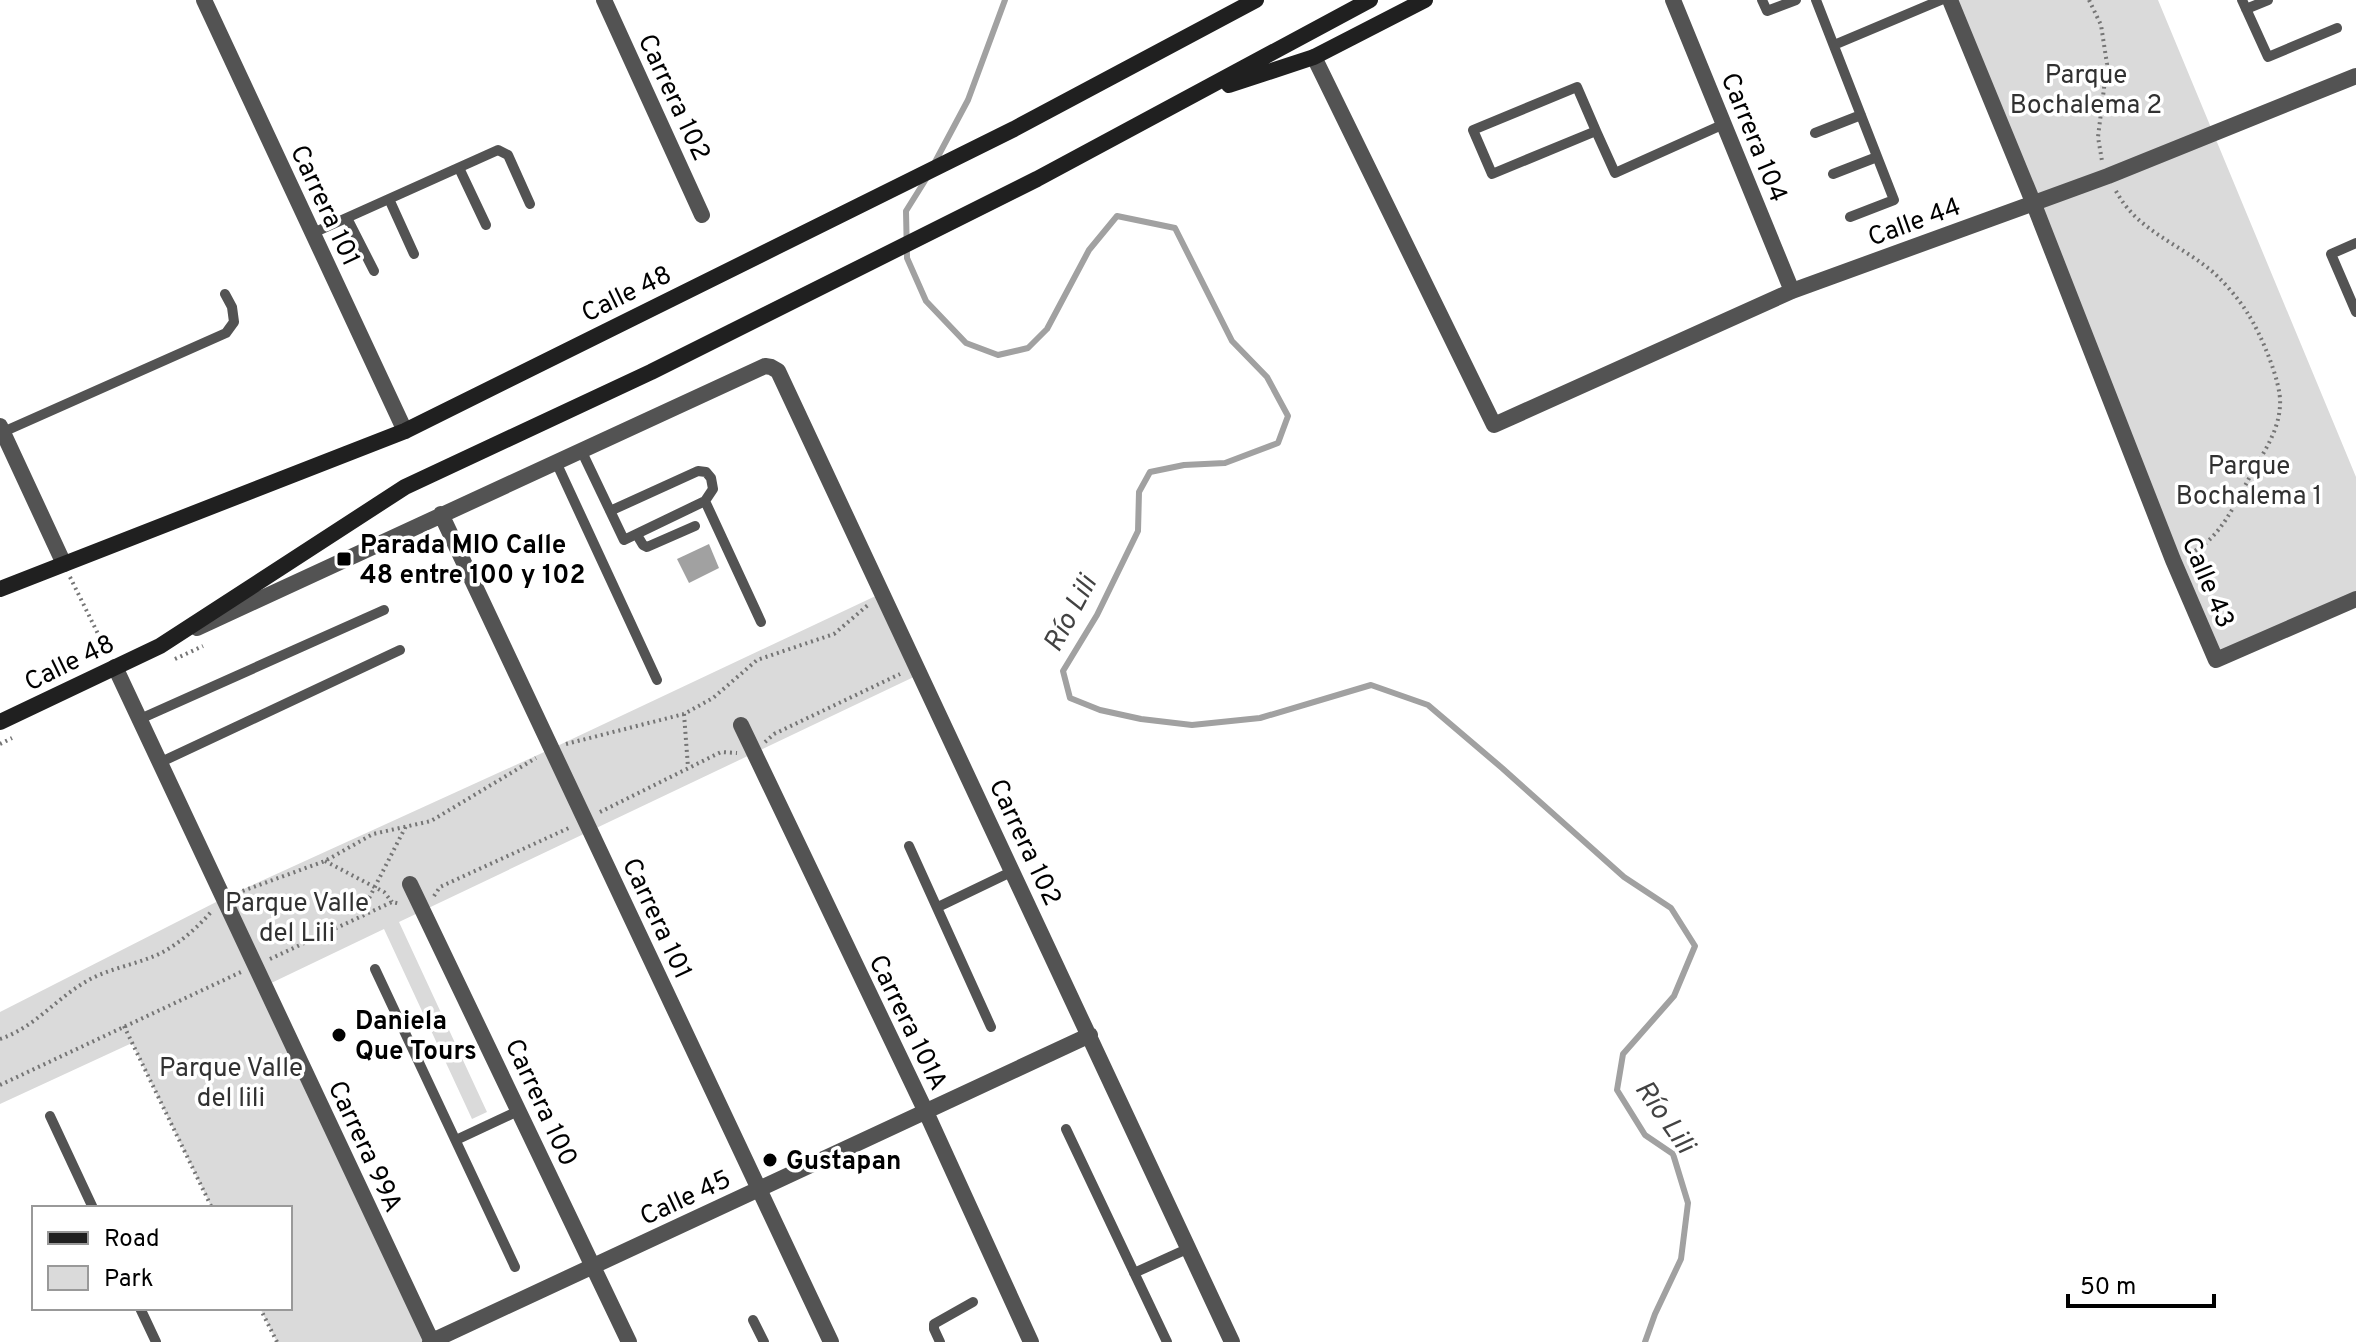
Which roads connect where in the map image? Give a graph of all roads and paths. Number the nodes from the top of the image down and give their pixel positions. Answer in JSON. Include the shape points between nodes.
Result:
{"nodes":[{"id":1,"x":204,"y":0,"type":"edge"},
{"id":2,"x":604,"y":0,"type":"edge"},
{"id":3,"x":1256,"y":0,"type":"edge"},
{"id":4,"x":1370,"y":0,"type":"edge"},
{"id":5,"x":1425,"y":0,"type":"edge"},
{"id":6,"x":1673,"y":0,"type":"edge"},
{"id":7,"x":1762,"y":0,"type":"edge"},
{"id":8,"x":1796,"y":0,"type":"edge"},
{"id":9,"x":1816,"y":0,"type":"edge"},
{"id":10,"x":1941,"y":0,"type":"edge"},
{"id":11,"x":1950,"y":0,"type":"edge"},
{"id":12,"x":2089,"y":0,"type":"edge"},
{"id":13,"x":2268,"y":0,"type":"edge"},
{"id":14,"x":2244,"y":5,"type":"edge"},
{"id":15,"x":2337,"y":28,"type":"dead end"},
{"id":16,"x":1834,"y":45,"type":"junction"},
{"id":17,"x":1314,"y":57,"type":"junction"},
{"id":18,"x":2356,"y":76,"type":"edge"},
{"id":19,"x":1182,"y":102,"type":"junction"},
{"id":20,"x":1861,"y":115,"type":"junction"},
{"id":21,"x":1724,"y":124,"type":"junction"},
{"id":22,"x":1596,"y":131,"type":"junction"},
{"id":23,"x":1815,"y":133,"type":"dead end"},
{"id":24,"x":1877,"y":157,"type":"junction"},
{"id":25,"x":459,"y":168,"type":"junction"},
{"id":26,"x":1833,"y":174,"type":"dead end"},
{"id":27,"x":2108,"y":176,"type":"junction"},
{"id":28,"x":389,"y":199,"type":"junction"},
{"id":29,"x":2033,"y":202,"type":"junction"},
{"id":30,"x":530,"y":204,"type":"dead end"},
{"id":31,"x":702,"y":215,"type":"dead end"},
{"id":32,"x":1850,"y":217,"type":"dead end"},
{"id":33,"x":347,"y":218,"type":"junction"},
{"id":34,"x":486,"y":225,"type":"dead end"},
{"id":35,"x":313,"y":233,"type":"junction"},
{"id":36,"x":2356,"y":243,"type":"edge"},
{"id":37,"x":414,"y":254,"type":"dead end"},
{"id":38,"x":374,"y":271,"type":"dead end"},
{"id":39,"x":1792,"y":291,"type":"junction"},
{"id":40,"x":225,"y":294,"type":"dead end"},
{"id":41,"x":2356,"y":312,"type":"edge"},
{"id":42,"x":771,"y":367,"type":"joint"},
{"id":43,"x":1,"y":429,"type":"edge"},
{"id":44,"x":405,"y":431,"type":"junction"},
{"id":45,"x":581,"y":450,"type":"junction"},
{"id":46,"x":556,"y":462,"type":"junction"},
{"id":47,"x":705,"y":501,"type":"junction"},
{"id":48,"x":610,"y":511,"type":"junction"},
{"id":49,"x":441,"y":514,"type":"junction"},
{"id":50,"x":695,"y":526,"type":"dead end"},
{"id":51,"x":637,"y":535,"type":"junction"},
{"id":52,"x":2173,"y":560,"type":"junction"},
{"id":53,"x":64,"y":564,"type":"junction"},
{"id":54,"x":0,"y":589,"type":"edge"},
{"id":55,"x":2356,"y":599,"type":"edge"},
{"id":56,"x":384,"y":610,"type":"dead end"},
{"id":57,"x":761,"y":622,"type":"dead end"},
{"id":58,"x":160,"y":646,"type":"junction"},
{"id":59,"x":400,"y":650,"type":"dead end"},
{"id":60,"x":917,"y":666,"type":"junction"},
{"id":61,"x":115,"y":667,"type":"junction"},
{"id":62,"x":657,"y":680,"type":"dead end"},
{"id":63,"x":684,"y":714,"type":"dead end"},
{"id":64,"x":140,"y":719,"type":"junction"},
{"id":65,"x":0,"y":722,"type":"edge"},
{"id":66,"x":741,"y":725,"type":"dead end"},
{"id":67,"x":753,"y":753,"type":"junction"},
{"id":68,"x":161,"y":762,"type":"junction"},
{"id":69,"x":688,"y":767,"type":"dead end"},
{"id":70,"x":406,"y":826,"type":"dead end"},
{"id":71,"x":909,"y":846,"type":"dead end"},
{"id":72,"x":325,"y":861,"type":"dead end"},
{"id":73,"x":1013,"y":871,"type":"junction"},
{"id":74,"x":410,"y":884,"type":"dead end"},
{"id":75,"x":374,"y":886,"type":"junction"},
{"id":76,"x":224,"y":898,"type":"junction"},
{"id":77,"x":392,"y":902,"type":"junction"},
{"id":78,"x":938,"y":907,"type":"junction"},
{"id":79,"x":424,"y":910,"type":"junction"},
{"id":80,"x":360,"y":916,"type":"junction"},
{"id":81,"x":256,"y":966,"type":"junction"},
{"id":82,"x":375,"y":969,"type":"dead end"},
{"id":83,"x":124,"y":1026,"type":"junction"},
{"id":84,"x":991,"y":1027,"type":"dead end"},
{"id":85,"x":1090,"y":1035,"type":"junction"},
{"id":86,"x":0,"y":1039,"type":"edge"},
{"id":87,"x":0,"y":1085,"type":"edge"},
{"id":88,"x":518,"y":1111,"type":"junction"},
{"id":89,"x":926,"y":1112,"type":"junction"},
{"id":90,"x":50,"y":1116,"type":"dead end"},
{"id":91,"x":1066,"y":1129,"type":"dead end"},
{"id":92,"x":456,"y":1140,"type":"junction"},
{"id":93,"x":760,"y":1189,"type":"junction"},
{"id":94,"x":92,"y":1206,"type":"edge"},
{"id":95,"x":211,"y":1206,"type":"edge"},
{"id":96,"x":1187,"y":1249,"type":"junction"},
{"id":97,"x":594,"y":1266,"type":"junction"},
{"id":98,"x":515,"y":1267,"type":"dead end"},
{"id":99,"x":1134,"y":1273,"type":"junction"},
{"id":100,"x":973,"y":1302,"type":"dead end"},
{"id":101,"x":141,"y":1310,"type":"edge"},
{"id":102,"x":261,"y":1310,"type":"edge"},
{"id":103,"x":753,"y":1320,"type":"dead end"},
{"id":104,"x":156,"y":1342,"type":"edge"},
{"id":105,"x":277,"y":1342,"type":"edge"},
{"id":106,"x":431,"y":1342,"type":"edge"},
{"id":107,"x":629,"y":1342,"type":"edge"},
{"id":108,"x":764,"y":1342,"type":"edge"},
{"id":109,"x":831,"y":1342,"type":"edge"},
{"id":110,"x":940,"y":1342,"type":"edge"},
{"id":111,"x":1031,"y":1342,"type":"edge"},
{"id":112,"x":1167,"y":1342,"type":"edge"},
{"id":113,"x":1232,"y":1342,"type":"edge"}],
"edges":[{"from":1,"to":35,"type":"street","name":"Carrera 101"},
{"from":2,"to":31,"type":"street","name":"Carrera 102"},
{"from":3,"to":44,"type":"main road","name":"Calle 48","via":[[1014,129]]},
{"from":4,"to":19,"type":"main road","name":"Calle 48"},
{"from":5,"to":17,"type":"main road"},
{"from":6,"to":21,"type":"street","name":"Carrera 104"},
{"from":7,"to":8,"type":"lane","via":[[1767,11]]},
{"from":9,"to":16,"type":"lane"},
{"from":10,"to":16,"type":"lane"},
{"from":11,"to":29,"type":"street","name":"Calle 43"},
{"from":12,"to":27,"type":"path","via":[[2101,25],[2107,64],[2098,137]]},
{"from":13,"to":14,"type":"lane"},
{"from":14,"to":15,"type":"lane","via":[[2268,57]]},
{"from":16,"to":20,"type":"lane"},
{"from":17,"to":19,"type":"main road"},
{"from":17,"to":39,"type":"street","name":"Calle 44","via":[[1494,425]]},
{"from":18,"to":27,"type":"street","name":"Calle 44"},
{"from":19,"to":58,"type":"main road","name":"Calle 48","via":[[651,372],[405,487]]},
{"from":20,"to":23,"type":"lane"},
{"from":20,"to":24,"type":"lane"},
{"from":21,"to":22,"type":"lane","via":[[1615,173]]},
{"from":21,"to":39,"type":"street","name":"Carrera 104"},
{"from":22,"to":22,"type":"lane","via":[[1492,174],[1473,130],[1577,87]]},
{"from":24,"to":26,"type":"lane"},
{"from":24,"to":32,"type":"lane","via":[[1894,200]]},
{"from":25,"to":28,"type":"lane"},
{"from":25,"to":30,"type":"lane","via":[[498,150],[508,155]]},
{"from":25,"to":34,"type":"lane"},
{"from":27,"to":29,"type":"street","name":"Calle 44"},
{"from":27,"to":52,"type":"path","via":[[2125,208],[2210,270],[2248,313],[2272,365],[2281,402],[2275,432],[2221,528],[2205,546]]},
{"from":28,"to":33,"type":"lane"},
{"from":28,"to":37,"type":"lane"},
{"from":29,"to":39,"type":"street","name":"Calle 44"},
{"from":29,"to":52,"type":"street","name":"Calle 43"},
{"from":33,"to":35,"type":"lane"},
{"from":33,"to":38,"type":"lane"},
{"from":35,"to":44,"type":"street","name":"Carrera 101"},
{"from":36,"to":41,"type":"lane","via":[[2331,254]]},
{"from":40,"to":43,"type":"lane","via":[[234,322],[226,333]]},
{"from":42,"to":45,"type":"street","name":"Calle 48"},
{"from":42,"to":60,"type":"street","name":"Carrera 102","via":[[778,371]]},
{"from":43,"to":53,"type":"street"},
{"from":44,"to":53,"type":"main road","name":"Calle 48"},
{"from":45,"to":46,"type":"street","name":"Calle 48"},
{"from":45,"to":48,"type":"lane"},
{"from":46,"to":49,"type":"street","name":"Calle 48"},
{"from":46,"to":62,"type":"lane"},
{"from":47,"to":48,"type":"lane","via":[[713,484],[706,472],[698,471]]},
{"from":47,"to":51,"type":"lane"},
{"from":47,"to":57,"type":"lane"},
{"from":48,"to":51,"type":"lane","via":[[624,540]]},
{"from":49,"to":58,"type":"street","name":"Calle 48"},
{"from":49,"to":93,"type":"street","name":"Carrera 101"},
{"from":50,"to":51,"type":"lane","via":[[647,547]]},
{"from":52,"to":55,"type":"street","name":"Calle 43","via":[[2216,660]]},
{"from":53,"to":54,"type":"main road","name":"Calle 48"},
{"from":53,"to":61,"type":"path"},
{"from":56,"to":64,"type":"lane"},
{"from":58,"to":61,"type":"main road","name":"Calle 48"},
{"from":59,"to":68,"type":"lane"},
{"from":60,"to":67,"type":"path","via":[[774,734]]},
{"from":60,"to":73,"type":"street","name":"Carrera 102"},
{"from":61,"to":64,"type":"street","name":"Carrera 99A"},
{"from":61,"to":65,"type":"main road","name":"Calle 48"},
{"from":63,"to":69,"type":"path"},
{"from":64,"to":68,"type":"street","name":"Carrera 99A"},
{"from":66,"to":67,"type":"street","name":"Carrera 101A"},
{"from":67,"to":89,"type":"street","name":"Carrera 101A"},
{"from":68,"to":76,"type":"street","name":"Carrera 99A"},
{"from":70,"to":75,"type":"path"},
{"from":71,"to":78,"type":"lane"},
{"from":72,"to":75,"type":"path"},
{"from":73,"to":78,"type":"lane"},
{"from":73,"to":85,"type":"street","name":"Carrera 102"},
{"from":74,"to":79,"type":"street","name":"Carrera 100"},
{"from":75,"to":77,"type":"path"},
{"from":75,"to":80,"type":"path"},
{"from":76,"to":81,"type":"street","name":"Carrera 99A"},
{"from":76,"to":86,"type":"path","via":[[164,952],[85,982],[32,1024]]},
{"from":77,"to":79,"type":"path"},
{"from":77,"to":80,"type":"path"},
{"from":78,"to":84,"type":"lane"},
{"from":79,"to":88,"type":"street","name":"Carrera 100"},
{"from":80,"to":81,"type":"path"},
{"from":81,"to":83,"type":"path"},
{"from":81,"to":106,"type":"street","name":"Carrera 99A"},
{"from":82,"to":92,"type":"lane"},
{"from":83,"to":87,"type":"path"},
{"from":83,"to":95,"type":"path"},
{"from":85,"to":89,"type":"street","name":"Calle 45"},
{"from":85,"to":96,"type":"street","name":"Carrera 102"},
{"from":88,"to":92,"type":"lane"},
{"from":88,"to":97,"type":"street","name":"Carrera 100"},
{"from":89,"to":93,"type":"street","name":"Calle 45"},
{"from":89,"to":111,"type":"street","name":"Carrera 101A"},
{"from":90,"to":94,"type":"lane"},
{"from":91,"to":99,"type":"lane"},
{"from":92,"to":98,"type":"lane"},
{"from":93,"to":97,"type":"street","name":"Calle 45"},
{"from":93,"to":109,"type":"street","name":"Carrera 101"},
{"from":96,"to":99,"type":"lane"},
{"from":96,"to":113,"type":"street","name":"Carrera 102"},
{"from":97,"to":106,"type":"street","name":"Calle 45"},
{"from":97,"to":107,"type":"street","name":"Carrera 100"},
{"from":99,"to":112,"type":"lane"},
{"from":100,"to":110,"type":"lane","via":[[934,1324]]},
{"from":101,"to":104,"type":"lane"},
{"from":102,"to":105,"type":"path"},
{"from":103,"to":108,"type":"lane"}]}
